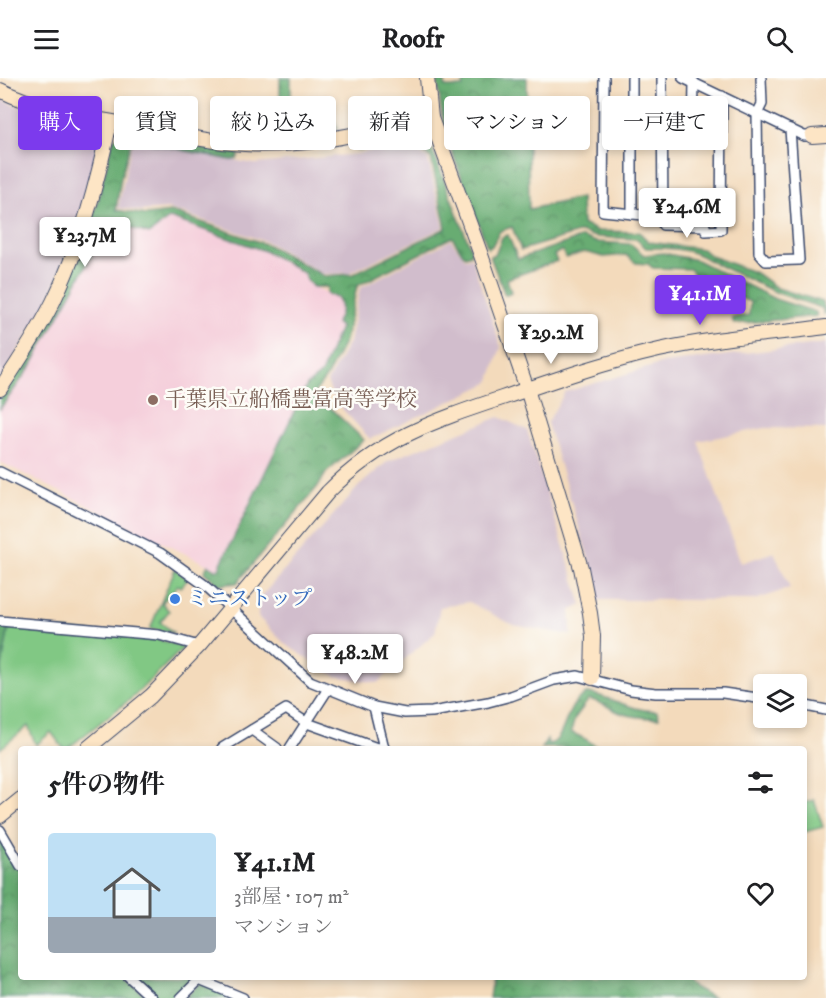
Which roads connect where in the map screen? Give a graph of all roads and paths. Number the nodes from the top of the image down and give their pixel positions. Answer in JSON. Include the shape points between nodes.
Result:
{"nodes":[{"id":1,"x":427,"y":78,"type":"edge"},
{"id":2,"x":604,"y":78,"type":"edge"},
{"id":3,"x":632,"y":78,"type":"edge"},
{"id":4,"x":662,"y":78,"type":"edge"},
{"id":5,"x":683,"y":78,"type":"edge"},
{"id":6,"x":761,"y":78,"type":"edge"},
{"id":7,"x":694,"y":82,"type":"junction"},
{"id":8,"x":706,"y":83,"type":"edge"},
{"id":9,"x":0,"y":90,"type":"edge"},
{"id":10,"x":428,"y":96,"type":"edge"},
{"id":11,"x":694,"y":96,"type":"edge"},
{"id":12,"x":722,"y":96,"type":"edge"},
{"id":13,"x":728,"y":99,"type":"edge"},
{"id":14,"x":756,"y":114,"type":"junction"},
{"id":15,"x":110,"y":122,"type":"junction"},
{"id":16,"x":432,"y":123,"type":"edge"},
{"id":17,"x":789,"y":129,"type":"junction"},
{"id":18,"x":348,"y":135,"type":"edge"},
{"id":19,"x":819,"y":136,"type":"edge"},
{"id":20,"x":722,"y":150,"type":"edge"},
{"id":21,"x":632,"y":214,"type":"junction"},
{"id":22,"x":663,"y":217,"type":"junction"},
{"id":23,"x":826,"y":327,"type":"edge"},
{"id":24,"x":0,"y":389,"type":"edge"},
{"id":25,"x":527,"y":389,"type":"junction"},
{"id":26,"x":0,"y":472,"type":"edge"},
{"id":27,"x":231,"y":609,"type":"junction"},
{"id":28,"x":0,"y":621,"type":"edge"},
{"id":29,"x":199,"y":646,"type":"junction"},
{"id":30,"x":592,"y":678,"type":"junction"},
{"id":31,"x":328,"y":689,"type":"junction"},
{"id":32,"x":753,"y":697,"type":"edge"},
{"id":33,"x":807,"y":706,"type":"edge"},
{"id":34,"x":374,"y":707,"type":"junction"},
{"id":35,"x":826,"y":710,"type":"edge"},
{"id":36,"x":307,"y":723,"type":"junction"},
{"id":37,"x":252,"y":730,"type":"junction"},
{"id":38,"x":90,"y":746,"type":"edge"},
{"id":39,"x":225,"y":746,"type":"edge"},
{"id":40,"x":274,"y":746,"type":"edge"},
{"id":41,"x":291,"y":746,"type":"edge"},
{"id":42,"x":371,"y":746,"type":"edge"},
{"id":43,"x":384,"y":746,"type":"edge"},
{"id":44,"x":18,"y":801,"type":"edge"},
{"id":45,"x":0,"y":816,"type":"edge"},
{"id":46,"x":0,"y":830,"type":"edge"},
{"id":47,"x":18,"y":861,"type":"edge"},
{"id":48,"x":132,"y":980,"type":"edge"},
{"id":49,"x":152,"y":998,"type":"edge"},
{"id":50,"x":182,"y":998,"type":"edge"},
{"id":51,"x":243,"y":998,"type":"edge"}],
"edges":[{"from":1,"to":10,"type":"street"},
{"from":2,"to":21,"type":"street","via":[[603,211]]},
{"from":3,"to":21,"type":"street"},
{"from":4,"to":22,"type":"street"},
{"from":5,"to":7,"type":"street"},
{"from":6,"to":14,"type":"street","via":[[762,104]]},
{"from":7,"to":8,"type":"street"},
{"from":7,"to":11,"type":"street"},
{"from":8,"to":12,"type":"street"},
{"from":9,"to":15,"type":"street","via":[[38,105]]},
{"from":13,"to":14,"type":"street"},
{"from":14,"to":17,"type":"street"},
{"from":14,"to":17,"type":"street","via":[[759,253],[766,261],[799,260]]},
{"from":15,"to":18,"type":"street","via":[[219,142],[266,144]]},
{"from":15,"to":24,"type":"street","via":[[91,205],[70,264],[48,312]]},
{"from":16,"to":25,"type":"street"},
{"from":17,"to":19,"type":"street","via":[[804,136]]},
{"from":20,"to":22,"type":"street","via":[[721,230],[663,225]]},
{"from":21,"to":22,"type":"street"},
{"from":23,"to":25,"type":"street","via":[[699,342],[626,358]]},
{"from":25,"to":27,"type":"street","via":[[415,429],[364,459],[328,492]]},
{"from":25,"to":30,"type":"street","via":[[584,580],[592,636]]},
{"from":26,"to":27,"type":"street","via":[[160,552],[191,573]]},
{"from":27,"to":29,"type":"street"},
{"from":27,"to":31,"type":"street","via":[[310,681]]},
{"from":28,"to":29,"type":"street","via":[[159,635]]},
{"from":29,"to":38,"type":"street","via":[[151,696]]},
{"from":30,"to":32,"type":"street","via":[[631,690]]},
{"from":30,"to":34,"type":"street","via":[[568,677],[488,702],[432,712],[405,713]]},
{"from":31,"to":34,"type":"street"},
{"from":31,"to":36,"type":"street"},
{"from":33,"to":35,"type":"street"},
{"from":34,"to":43,"type":"street"},
{"from":36,"to":37,"type":"street","via":[[286,709]]},
{"from":36,"to":41,"type":"street"},
{"from":36,"to":42,"type":"street"},
{"from":37,"to":39,"type":"street"},
{"from":37,"to":40,"type":"street"},
{"from":44,"to":45,"type":"street"},
{"from":46,"to":47,"type":"street"},
{"from":48,"to":49,"type":"street"},
{"from":50,"to":51,"type":"street","via":[[199,980]]}]}
